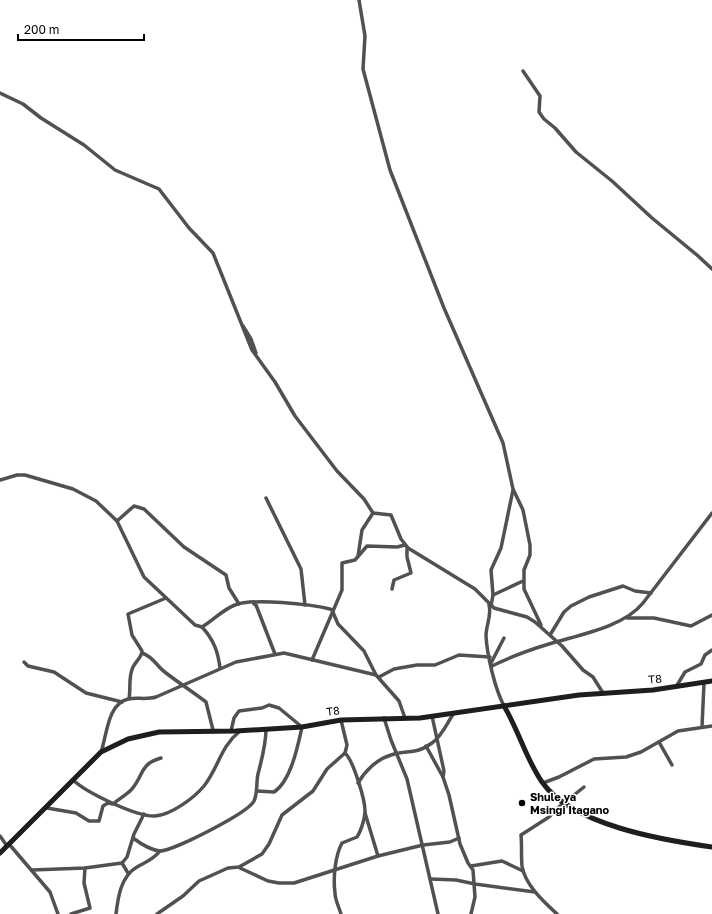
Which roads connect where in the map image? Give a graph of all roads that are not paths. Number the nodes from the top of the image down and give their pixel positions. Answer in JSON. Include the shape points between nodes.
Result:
{"nodes":[{"id":1,"x":359,"y":0,"type":"edge"},
{"id":2,"x":523,"y":71,"type":"dead end"},
{"id":3,"x":0,"y":93,"type":"edge"},
{"id":4,"x":712,"y":269,"type":"edge"},
{"id":5,"x":0,"y":480,"type":"edge"},
{"id":6,"x":513,"y":490,"type":"junction"},
{"id":7,"x":266,"y":498,"type":"dead end"},
{"id":8,"x":373,"y":513,"type":"junction"},
{"id":9,"x":712,"y":513,"type":"edge"},
{"id":10,"x":117,"y":521,"type":"junction"},
{"id":11,"x":406,"y":546,"type":"junction"},
{"id":12,"x":358,"y":557,"type":"junction"},
{"id":13,"x":523,"y":581,"type":"junction"},
{"id":14,"x":392,"y":590,"type":"dead end"},
{"id":15,"x":651,"y":593,"type":"junction"},
{"id":16,"x":482,"y":596,"type":"junction"},
{"id":17,"x":492,"y":596,"type":"junction"},
{"id":18,"x":166,"y":598,"type":"junction"},
{"id":19,"x":253,"y":603,"type":"junction"},
{"id":20,"x":239,"y":604,"type":"junction"},
{"id":21,"x":305,"y":605,"type":"junction"},
{"id":22,"x":490,"y":605,"type":"junction"},
{"id":23,"x":332,"y":610,"type":"junction"},
{"id":24,"x":712,"y":615,"type":"edge"},
{"id":25,"x":626,"y":618,"type":"junction"},
{"id":26,"x":202,"y":628,"type":"junction"},
{"id":27,"x":542,"y":628,"type":"junction"},
{"id":28,"x":550,"y":635,"type":"junction"},
{"id":29,"x":504,"y":638,"type":"dead end"},
{"id":30,"x":557,"y":642,"type":"junction"},
{"id":31,"x":712,"y":650,"type":"edge"},
{"id":32,"x":142,"y":653,"type":"junction"},
{"id":33,"x":275,"y":654,"type":"junction"},
{"id":34,"x":490,"y":657,"type":"junction"},
{"id":35,"x":312,"y":660,"type":"junction"},
{"id":36,"x":24,"y":662,"type":"dead end"},
{"id":37,"x":491,"y":665,"type":"junction"},
{"id":38,"x":220,"y":668,"type":"junction"},
{"id":39,"x":377,"y":676,"type":"junction"},
{"id":40,"x":712,"y":681,"type":"edge"},
{"id":41,"x":704,"y":683,"type":"junction"},
{"id":42,"x":183,"y":686,"type":"junction"},
{"id":43,"x":675,"y":687,"type":"junction"},
{"id":44,"x":603,"y":693,"type":"junction"},
{"id":45,"x":129,"y":699,"type":"junction"},
{"id":46,"x":122,"y":702,"type":"junction"},
{"id":47,"x":504,"y":706,"type":"junction"},
{"id":48,"x":454,"y":713,"type":"junction"},
{"id":49,"x":432,"y":716,"type":"junction"},
{"id":50,"x":384,"y":718,"type":"junction"},
{"id":51,"x":405,"y":718,"type":"junction"},
{"id":52,"x":341,"y":720,"type":"junction"},
{"id":53,"x":712,"y":726,"type":"edge"},
{"id":54,"x":302,"y":727,"type":"junction"},
{"id":55,"x":702,"y":727,"type":"junction"},
{"id":56,"x":266,"y":729,"type":"junction"},
{"id":57,"x":213,"y":730,"type":"junction"},
{"id":58,"x":240,"y":730,"type":"junction"},
{"id":59,"x":231,"y":731,"type":"junction"},
{"id":60,"x":438,"y":738,"type":"junction"},
{"id":61,"x":658,"y":742,"type":"junction"},
{"id":62,"x":426,"y":746,"type":"junction"},
{"id":63,"x":101,"y":752,"type":"junction"},
{"id":64,"x":345,"y":753,"type":"junction"},
{"id":65,"x":396,"y":754,"type":"junction"},
{"id":66,"x":162,"y":758,"type":"dead end"},
{"id":67,"x":672,"y":765,"type":"dead end"},
{"id":68,"x":443,"y":777,"type":"junction"},
{"id":69,"x":73,"y":780,"type":"junction"},
{"id":70,"x":358,"y":782,"type":"junction"},
{"id":71,"x":543,"y":783,"type":"junction"},
{"id":72,"x":584,"y":787,"type":"dead end"},
{"id":73,"x":257,"y":791,"type":"junction"},
{"id":74,"x":563,"y":803,"type":"junction"},
{"id":75,"x":113,"y":804,"type":"junction"},
{"id":76,"x":47,"y":808,"type":"junction"},
{"id":77,"x":366,"y":813,"type":"junction"},
{"id":78,"x":144,"y":814,"type":"junction"},
{"id":79,"x":0,"y":836,"type":"edge"},
{"id":80,"x":133,"y":838,"type":"junction"},
{"id":81,"x":459,"y":838,"type":"junction"},
{"id":82,"x":8,"y":845,"type":"junction"},
{"id":83,"x":423,"y":845,"type":"junction"},
{"id":84,"x":712,"y":848,"type":"edge"},
{"id":85,"x":160,"y":850,"type":"junction"},
{"id":86,"x":0,"y":853,"type":"edge"},
{"id":87,"x":378,"y":856,"type":"junction"},
{"id":88,"x":122,"y":863,"type":"junction"},
{"id":89,"x":471,"y":866,"type":"junction"},
{"id":90,"x":85,"y":868,"type":"junction"},
{"id":91,"x":239,"y":868,"type":"junction"},
{"id":92,"x":32,"y":870,"type":"junction"},
{"id":93,"x":336,"y":870,"type":"junction"},
{"id":94,"x":523,"y":871,"type":"junction"},
{"id":95,"x":128,"y":874,"type":"junction"},
{"id":96,"x":431,"y":879,"type":"junction"},
{"id":97,"x":475,"y":884,"type":"junction"},
{"id":98,"x":537,"y":893,"type":"junction"},
{"id":99,"x":58,"y":914,"type":"edge"},
{"id":100,"x":71,"y":914,"type":"edge"},
{"id":101,"x":116,"y":914,"type":"edge"},
{"id":102,"x":157,"y":914,"type":"edge"},
{"id":103,"x":341,"y":914,"type":"edge"},
{"id":104,"x":438,"y":914,"type":"edge"},
{"id":105,"x":472,"y":914,"type":"edge"},
{"id":106,"x":557,"y":914,"type":"edge"}],
"edges":[{"from":1,"to":6,"type":"street","via":[[365,36],[363,69],[392,176],[444,308],[501,437]]},
{"from":2,"to":4,"type":"street","via":[[540,96],[539,112],[544,119],[583,159],[612,181]]},
{"from":3,"to":8,"type":"street","via":[[23,104],[84,145],[115,170],[159,189],[189,228],[213,253],[247,340],[300,423]]},
{"from":5,"to":10,"type":"street","via":[[21,474],[73,490],[96,500]]},
{"from":6,"to":13,"type":"street","via":[[524,510],[530,548]]},
{"from":6,"to":17,"type":"street","via":[[501,548],[491,570]]},
{"from":7,"to":21,"type":"street","via":[[301,569]]},
{"from":8,"to":11,"type":"street","via":[[389,514],[393,517]]},
{"from":8,"to":12,"type":"street","via":[[360,536]]},
{"from":9,"to":15,"type":"street"},
{"from":10,"to":18,"type":"street","via":[[144,577]]},
{"from":10,"to":20,"type":"street","via":[[134,506],[144,509],[188,550],[226,575],[228,588]]},
{"from":11,"to":12,"type":"street","via":[[367,546]]},
{"from":11,"to":14,"type":"street","via":[[411,573],[394,580]]},
{"from":11,"to":16,"type":"street","via":[[475,589]]},
{"from":12,"to":23,"type":"street","via":[[342,563],[342,587],[338,602]]},
{"from":13,"to":17,"type":"street"},
{"from":13,"to":27,"type":"street","via":[[526,596]]},
{"from":15,"to":25,"type":"street","via":[[639,609]]},
{"from":15,"to":28,"type":"street","via":[[623,586],[589,597],[568,608]]},
{"from":16,"to":17,"type":"street"},
{"from":16,"to":22,"type":"street"},
{"from":17,"to":22,"type":"street"},
{"from":18,"to":26,"type":"street","via":[[192,623]]},
{"from":18,"to":32,"type":"street","via":[[128,614],[132,635],[141,646]]},
{"from":19,"to":20,"type":"street"},
{"from":19,"to":21,"type":"street"},
{"from":19,"to":33,"type":"street","via":[[258,608]]},
{"from":20,"to":26,"type":"street","via":[[224,611]]},
{"from":21,"to":23,"type":"street"},
{"from":22,"to":27,"type":"street","via":[[530,618]]},
{"from":22,"to":34,"type":"street","via":[[486,637]]},
{"from":23,"to":35,"type":"street"},
{"from":23,"to":39,"type":"street","via":[[338,624],[364,651]]},
{"from":24,"to":25,"type":"street","via":[[690,626],[654,618]]},
{"from":25,"to":30,"type":"street"},
{"from":26,"to":38,"type":"street","via":[[214,643]]},
{"from":27,"to":28,"type":"street"},
{"from":28,"to":30,"type":"street"},
{"from":29,"to":37,"type":"street"},
{"from":30,"to":37,"type":"street"},
{"from":30,"to":44,"type":"street","via":[[593,677]]},
{"from":31,"to":43,"type":"street","via":[[705,655],[701,664],[685,672]]},
{"from":32,"to":42,"type":"street"},
{"from":32,"to":45,"type":"street","via":[[130,675]]},
{"from":33,"to":35,"type":"street","via":[[291,654]]},
{"from":33,"to":38,"type":"street","via":[[243,660]]},
{"from":34,"to":37,"type":"street"},
{"from":34,"to":39,"type":"street","via":[[459,655],[435,665],[394,669]]},
{"from":35,"to":39,"type":"street"},
{"from":36,"to":46,"type":"street","via":[[28,666],[54,672],[86,693]]},
{"from":37,"to":47,"type":"street","via":[[498,694]]},
{"from":38,"to":42,"type":"street"},
{"from":39,"to":51,"type":"street","via":[[399,701]]},
{"from":40,"to":41,"type":"street","name":"T8"},
{"from":41,"to":43,"type":"street","name":"T8"},
{"from":41,"to":55,"type":"street"},
{"from":42,"to":45,"type":"street","via":[[150,698]]},
{"from":42,"to":57,"type":"street","via":[[206,702]]},
{"from":43,"to":44,"type":"street","name":"T8"},
{"from":44,"to":47,"type":"street","name":"T8"},
{"from":45,"to":46,"type":"street"},
{"from":46,"to":63,"type":"street","via":[[112,713]]},
{"from":47,"to":48,"type":"street","name":"T8"},
{"from":47,"to":71,"type":"street","via":[[530,762]]},
{"from":48,"to":49,"type":"street","name":"T8"},
{"from":48,"to":60,"type":"street"},
{"from":49,"to":51,"type":"street","name":"T8"},
{"from":49,"to":60,"type":"street"},
{"from":50,"to":51,"type":"street","name":"T8"},
{"from":50,"to":52,"type":"street","name":"T8"},
{"from":50,"to":65,"type":"street"},
{"from":52,"to":54,"type":"street","name":"T8"},
{"from":52,"to":64,"type":"street","via":[[347,744]]},
{"from":53,"to":55,"type":"street"},
{"from":54,"to":56,"type":"street","name":"T8"},
{"from":54,"to":59,"type":"street","via":[[279,708],[269,705],[260,709],[239,711],[234,718]]},
{"from":54,"to":73,"type":"street","via":[[295,754],[280,787],[274,792]]},
{"from":55,"to":61,"type":"street","via":[[678,731]]},
{"from":56,"to":58,"type":"street","name":"T8"},
{"from":56,"to":73,"type":"street","via":[[265,750],[258,774]]},
{"from":57,"to":59,"type":"street","name":"T8"},
{"from":57,"to":63,"type":"street","name":"T8","via":[[146,734],[120,742]]},
{"from":58,"to":59,"type":"street","name":"T8"},
{"from":58,"to":78,"type":"street","via":[[224,748],[211,775],[197,794],[165,814]]},
{"from":60,"to":62,"type":"street"},
{"from":60,"to":68,"type":"street"},
{"from":61,"to":67,"type":"street"},
{"from":61,"to":71,"type":"street","via":[[632,756],[594,759]]},
{"from":62,"to":65,"type":"street","via":[[415,752]]},
{"from":62,"to":68,"type":"street"},
{"from":63,"to":69,"type":"street","name":"T8"},
{"from":64,"to":70,"type":"street"},
{"from":64,"to":91,"type":"street","via":[[327,770],[314,791],[282,815],[266,850],[255,860]]},
{"from":65,"to":70,"type":"street","via":[[373,765]]},
{"from":65,"to":83,"type":"street","via":[[407,779]]},
{"from":66,"to":75,"type":"street","via":[[150,761],[132,788]]},
{"from":68,"to":81,"type":"street"},
{"from":69,"to":75,"type":"street"},
{"from":69,"to":76,"type":"street","name":"T8"},
{"from":70,"to":77,"type":"street"},
{"from":71,"to":74,"type":"street"},
{"from":72,"to":74,"type":"street"},
{"from":73,"to":85,"type":"street","via":[[253,803],[232,819],[189,841]]},
{"from":74,"to":84,"type":"street","via":[[585,816],[608,824]]},
{"from":74,"to":94,"type":"street","via":[[549,817],[522,833]]},
{"from":75,"to":76,"type":"street","via":[[103,806],[100,818],[95,822],[89,822],[76,813]]},
{"from":75,"to":78,"type":"street"},
{"from":76,"to":82,"type":"street","name":"T8"},
{"from":77,"to":87,"type":"street"},
{"from":77,"to":93,"type":"street","via":[[357,837],[341,845]]},
{"from":78,"to":80,"type":"street"},
{"from":79,"to":82,"type":"street"},
{"from":80,"to":85,"type":"street","via":[[149,848]]},
{"from":80,"to":88,"type":"street","via":[[127,857]]},
{"from":81,"to":83,"type":"street","via":[[444,843]]},
{"from":81,"to":89,"type":"street"},
{"from":82,"to":86,"type":"street","name":"T8"},
{"from":82,"to":92,"type":"street"},
{"from":83,"to":87,"type":"street"},
{"from":83,"to":96,"type":"street"},
{"from":85,"to":95,"type":"street"},
{"from":87,"to":93,"type":"street"},
{"from":88,"to":90,"type":"street"},
{"from":88,"to":95,"type":"street"},
{"from":89,"to":94,"type":"street","via":[[502,861]]},
{"from":89,"to":97,"type":"street"},
{"from":90,"to":92,"type":"street"},
{"from":90,"to":100,"type":"street","via":[[84,888],[90,908]]},
{"from":91,"to":93,"type":"street","via":[[244,868],[268,881],[286,884]]},
{"from":91,"to":102,"type":"street","via":[[228,868],[203,879]]},
{"from":92,"to":99,"type":"street","via":[[50,892]]},
{"from":93,"to":103,"type":"street","via":[[335,895]]},
{"from":94,"to":98,"type":"street"},
{"from":95,"to":101,"type":"street","via":[[124,878]]},
{"from":96,"to":97,"type":"street"},
{"from":96,"to":104,"type":"street"},
{"from":97,"to":98,"type":"street"},
{"from":97,"to":105,"type":"street"},
{"from":98,"to":106,"type":"street"}]}
